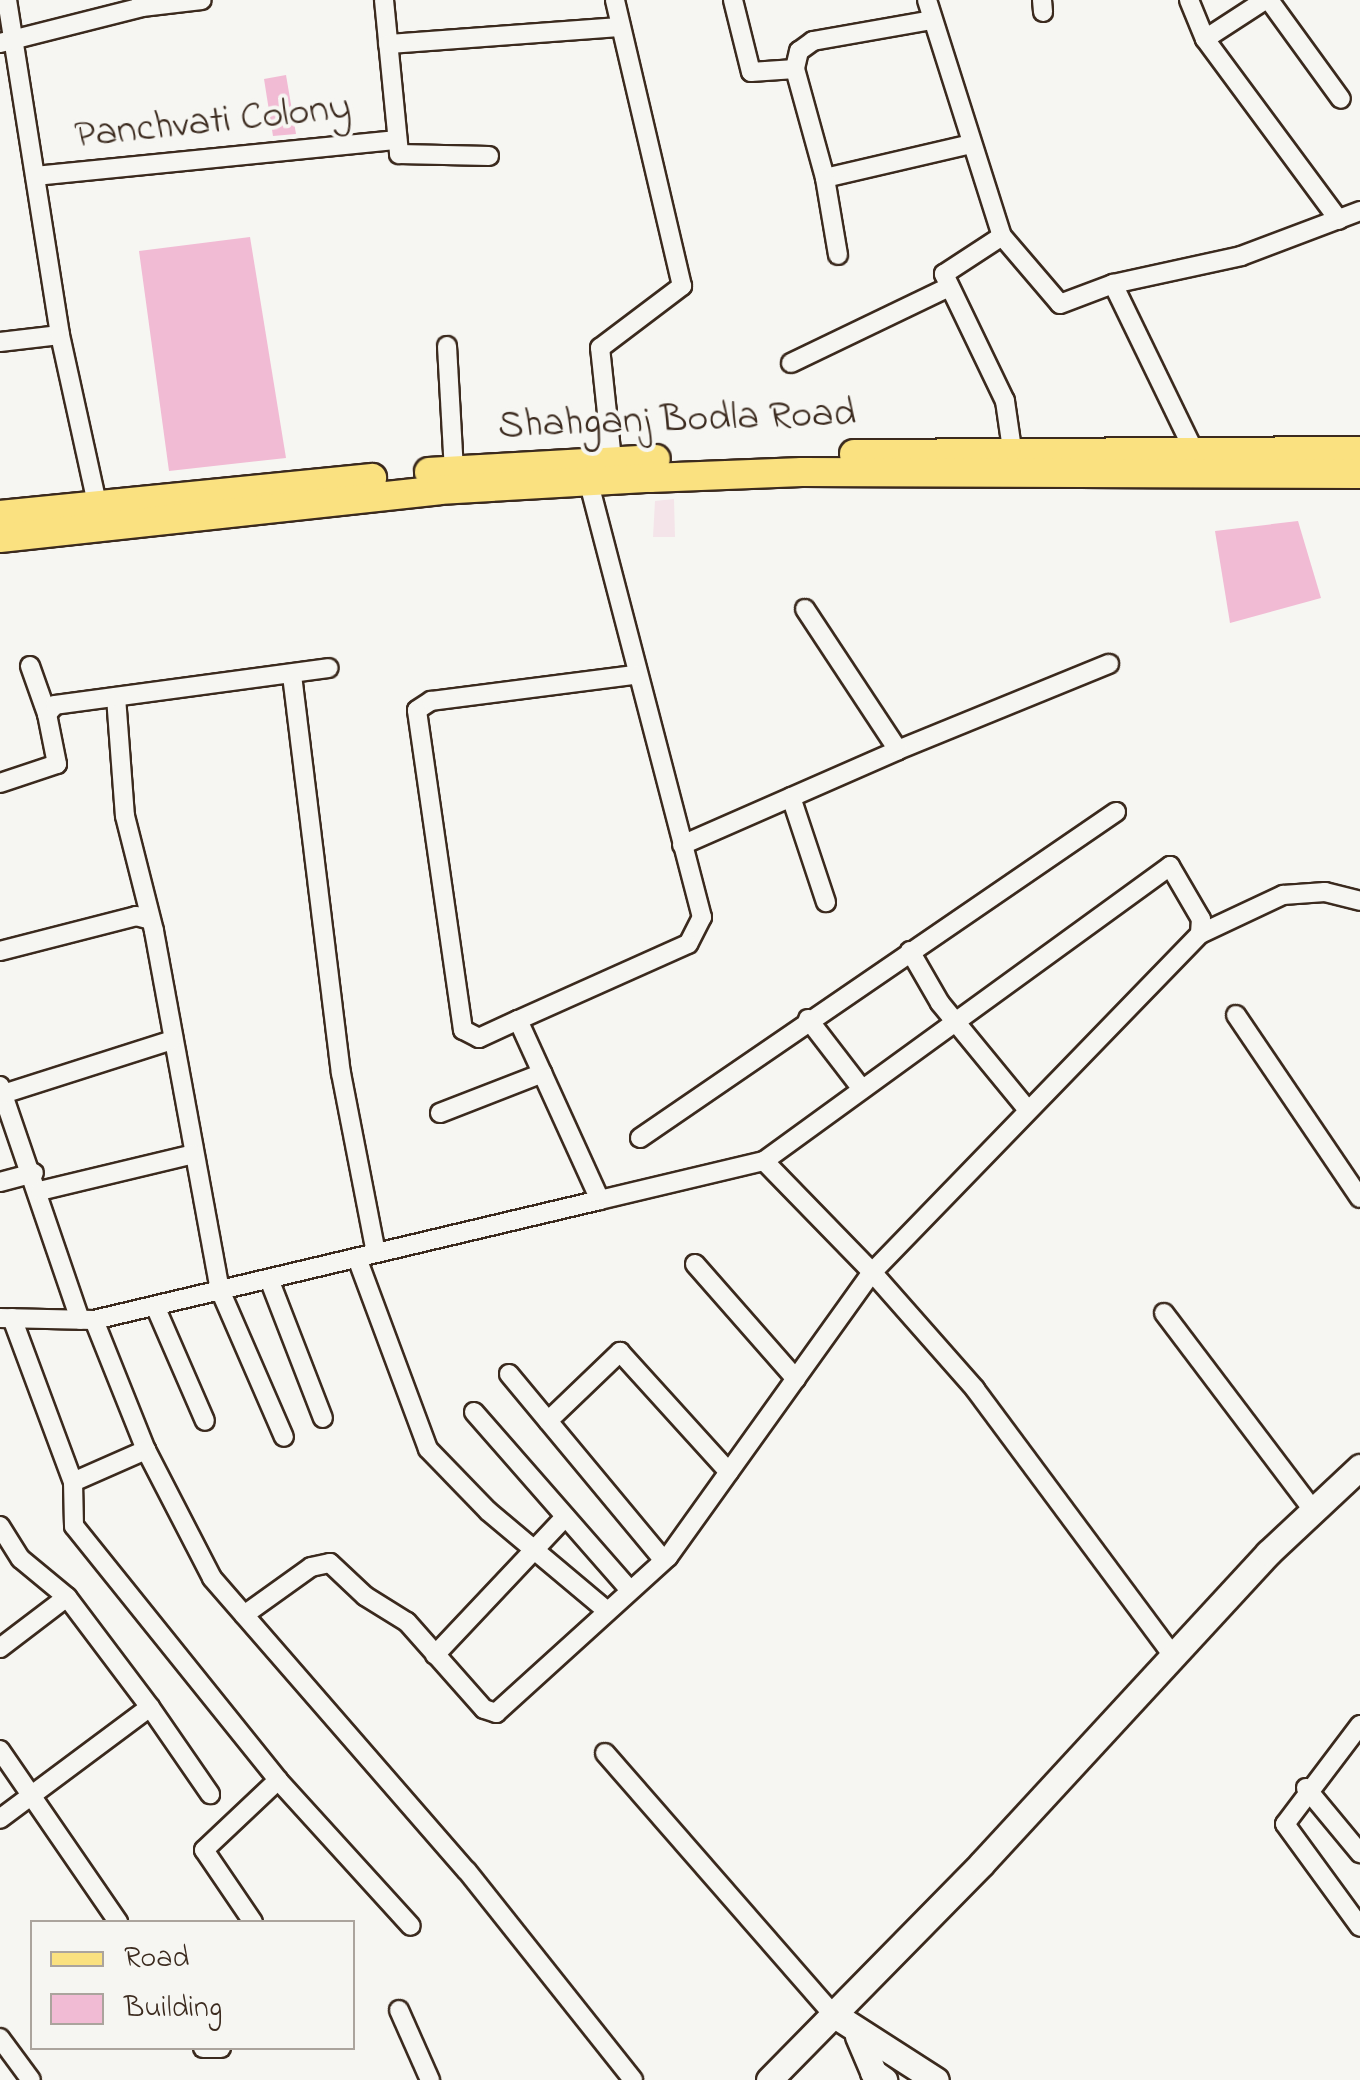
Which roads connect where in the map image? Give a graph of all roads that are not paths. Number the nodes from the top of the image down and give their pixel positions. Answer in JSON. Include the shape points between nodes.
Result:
{"nodes":[{"id":1,"x":7,"y":0,"type":"edge"},
{"id":2,"x":202,"y":0,"type":"edge"},
{"id":3,"x":384,"y":0,"type":"edge"},
{"id":4,"x":616,"y":0,"type":"edge"},
{"id":5,"x":734,"y":0,"type":"edge"},
{"id":6,"x":927,"y":0,"type":"edge"},
{"id":7,"x":1188,"y":0,"type":"edge"},
{"id":8,"x":1267,"y":0,"type":"edge"},
{"id":9,"x":142,"y":4,"type":"edge"},
{"id":10,"x":932,"y":20,"type":"junction"},
{"id":11,"x":620,"y":28,"type":"junction"},
{"id":12,"x":1205,"y":39,"type":"junction"},
{"id":13,"x":7,"y":41,"type":"edge"},
{"id":14,"x":388,"y":44,"type":"junction"},
{"id":15,"x":795,"y":69,"type":"junction"},
{"id":16,"x":1341,"y":99,"type":"dead end"},
{"id":17,"x":397,"y":140,"type":"junction"},
{"id":18,"x":971,"y":144,"type":"junction"},
{"id":19,"x":489,"y":156,"type":"dead end"},
{"id":20,"x":35,"y":176,"type":"junction"},
{"id":21,"x":825,"y":178,"type":"junction"},
{"id":22,"x":1360,"y":212,"type":"edge"},
{"id":23,"x":1339,"y":220,"type":"junction"},
{"id":24,"x":1002,"y":236,"type":"junction"},
{"id":25,"x":838,"y":255,"type":"dead end"},
{"id":26,"x":1114,"y":284,"type":"junction"},
{"id":27,"x":947,"y":288,"type":"junction"},
{"id":28,"x":60,"y":335,"type":"junction"},
{"id":29,"x":0,"y":342,"type":"edge"},
{"id":30,"x":447,"y":346,"type":"dead end"},
{"id":31,"x":791,"y":362,"type":"dead end"},
{"id":32,"x":1012,"y":449,"type":"junction"},
{"id":33,"x":1360,"y":451,"type":"edge"},
{"id":34,"x":1196,"y":453,"type":"junction"},
{"id":35,"x":454,"y":470,"type":"junction"},
{"id":36,"x":600,"y":471,"type":"junction"},
{"id":37,"x":1360,"y":474,"type":"edge"},
{"id":38,"x":410,"y":484,"type":"junction"},
{"id":39,"x":0,"y":515,"type":"edge"},
{"id":40,"x":100,"y":516,"type":"junction"},
{"id":41,"x":0,"y":538,"type":"edge"},
{"id":42,"x":805,"y":609,"type":"dead end"},
{"id":43,"x":1109,"y":664,"type":"dead end"},
{"id":44,"x":30,"y":666,"type":"dead end"},
{"id":45,"x":330,"y":668,"type":"dead end"},
{"id":46,"x":292,"y":675,"type":"junction"},
{"id":47,"x":635,"y":675,"type":"junction"},
{"id":48,"x":116,"y":697,"type":"junction"},
{"id":49,"x":48,"y":714,"type":"junction"},
{"id":50,"x":898,"y":750,"type":"junction"},
{"id":51,"x":0,"y":783,"type":"edge"},
{"id":52,"x":790,"y":797,"type":"junction"},
{"id":53,"x":1116,"y":812,"type":"dead end"},
{"id":54,"x":682,"y":845,"type":"junction"},
{"id":55,"x":1360,"y":901,"type":"edge"},
{"id":56,"x":826,"y":902,"type":"dead end"},
{"id":57,"x":147,"y":919,"type":"junction"},
{"id":58,"x":1200,"y":934,"type":"junction"},
{"id":59,"x":0,"y":951,"type":"edge"},
{"id":60,"x":910,"y":951,"type":"junction"},
{"id":61,"x":1236,"y":1015,"type":"dead end"},
{"id":62,"x":518,"y":1020,"type":"junction"},
{"id":63,"x":808,"y":1020,"type":"junction"},
{"id":64,"x":955,"y":1022,"type":"junction"},
{"id":65,"x":172,"y":1040,"type":"junction"},
{"id":66,"x":543,"y":1073,"type":"junction"},
{"id":67,"x":862,"y":1089,"type":"junction"},
{"id":68,"x":2,"y":1090,"type":"edge"},
{"id":69,"x":1027,"y":1109,"type":"junction"},
{"id":70,"x":440,"y":1113,"type":"dead end"},
{"id":71,"x":640,"y":1138,"type":"dead end"},
{"id":72,"x":194,"y":1154,"type":"junction"},
{"id":73,"x":764,"y":1160,"type":"junction"},
{"id":74,"x":0,"y":1182,"type":"edge"},
{"id":75,"x":37,"y":1182,"type":"junction"},
{"id":76,"x":1360,"y":1198,"type":"edge"},
{"id":77,"x":600,"y":1200,"type":"junction"},
{"id":78,"x":376,"y":1253,"type":"junction"},
{"id":79,"x":357,"y":1258,"type":"junction"},
{"id":80,"x":695,"y":1264,"type":"dead end"},
{"id":81,"x":872,"y":1272,"type":"junction"},
{"id":82,"x":268,"y":1279,"type":"junction"},
{"id":83,"x":220,"y":1290,"type":"junction"},
{"id":84,"x":155,"y":1306,"type":"junction"},
{"id":85,"x":1164,"y":1313,"type":"dead end"},
{"id":86,"x":6,"y":1318,"type":"edge"},
{"id":87,"x":87,"y":1320,"type":"junction"},
{"id":88,"x":509,"y":1374,"type":"dead end"},
{"id":89,"x":796,"y":1379,"type":"junction"},
{"id":90,"x":474,"y":1412,"type":"dead end"},
{"id":91,"x":323,"y":1418,"type":"dead end"},
{"id":92,"x":205,"y":1420,"type":"dead end"},
{"id":93,"x":548,"y":1421,"type":"junction"},
{"id":94,"x":284,"y":1438,"type":"dead end"},
{"id":95,"x":146,"y":1450,"type":"junction"},
{"id":96,"x":1360,"y":1467,"type":"edge"},
{"id":97,"x":729,"y":1472,"type":"junction"},
{"id":98,"x":73,"y":1482,"type":"junction"},
{"id":99,"x":1314,"y":1511,"type":"junction"},
{"id":100,"x":566,"y":1517,"type":"junction"},
{"id":101,"x":0,"y":1526,"type":"edge"},
{"id":102,"x":536,"y":1546,"type":"junction"},
{"id":103,"x":668,"y":1557,"type":"junction"},
{"id":104,"x":630,"y":1590,"type":"junction"},
{"id":105,"x":67,"y":1597,"type":"junction"},
{"id":106,"x":607,"y":1611,"type":"junction"},
{"id":107,"x":244,"y":1616,"type":"junction"},
{"id":108,"x":0,"y":1648,"type":"edge"},
{"id":109,"x":435,"y":1655,"type":"junction"},
{"id":110,"x":1173,"y":1656,"type":"junction"},
{"id":111,"x":150,"y":1707,"type":"junction"},
{"id":112,"x":1360,"y":1725,"type":"edge"},
{"id":113,"x":0,"y":1750,"type":"edge"},
{"id":114,"x":605,"y":1753,"type":"dead end"},
{"id":115,"x":278,"y":1780,"type":"junction"},
{"id":116,"x":1306,"y":1788,"type":"junction"},
{"id":117,"x":210,"y":1794,"type":"dead end"},
{"id":118,"x":32,"y":1797,"type":"junction"},
{"id":119,"x":0,"y":1819,"type":"edge"},
{"id":120,"x":1360,"y":1853,"type":"edge"},
{"id":121,"x":117,"y":1920,"type":"edge"},
{"id":122,"x":252,"y":1920,"type":"edge"},
{"id":123,"x":412,"y":1926,"type":"dead end"},
{"id":124,"x":1360,"y":1927,"type":"edge"},
{"id":125,"x":399,"y":2010,"type":"dead end"},
{"id":126,"x":833,"y":2014,"type":"junction"},
{"id":127,"x":858,"y":2036,"type":"junction"},
{"id":128,"x":0,"y":2038,"type":"edge"},
{"id":129,"x":31,"y":2080,"type":"edge"},
{"id":130,"x":430,"y":2080,"type":"edge"},
{"id":131,"x":633,"y":2080,"type":"edge"},
{"id":132,"x":769,"y":2080,"type":"edge"},
{"id":133,"x":884,"y":2080,"type":"edge"},
{"id":134,"x":936,"y":2080,"type":"edge"}],
"edges":[{"from":1,"to":13,"type":"street"},
{"from":2,"to":9,"type":"street"},
{"from":3,"to":14,"type":"street"},
{"from":4,"to":11,"type":"street"},
{"from":5,"to":15,"type":"street","via":[[751,72]]},
{"from":6,"to":10,"type":"street"},
{"from":7,"to":12,"type":"street"},
{"from":8,"to":12,"type":"street"},
{"from":8,"to":16,"type":"street"},
{"from":9,"to":13,"type":"street"},
{"from":10,"to":15,"type":"street","via":[[813,41],[799,51]]},
{"from":10,"to":18,"type":"street"},
{"from":11,"to":14,"type":"street"},
{"from":11,"to":36,"type":"street","via":[[682,286],[600,348]]},
{"from":12,"to":23,"type":"street"},
{"from":13,"to":20,"type":"street"},
{"from":14,"to":17,"type":"street"},
{"from":15,"to":21,"type":"street"},
{"from":17,"to":19,"type":"street","via":[[399,154]]},
{"from":17,"to":20,"type":"street","name":"Panchvati Colony"},
{"from":18,"to":21,"type":"street"},
{"from":18,"to":24,"type":"street"},
{"from":20,"to":28,"type":"street"},
{"from":21,"to":25,"type":"street"},
{"from":22,"to":23,"type":"street"},
{"from":23,"to":26,"type":"street","via":[[1240,256]]},
{"from":24,"to":26,"type":"street","via":[[1057,304]]},
{"from":24,"to":27,"type":"street","via":[[944,274]]},
{"from":26,"to":34,"type":"street"},
{"from":27,"to":31,"type":"street"},
{"from":27,"to":32,"type":"street","via":[[1005,401]]},
{"from":28,"to":29,"type":"street"},
{"from":28,"to":40,"type":"street"},
{"from":30,"to":35,"type":"street"},
{"from":32,"to":34,"type":"main road","name":"Shahganj Bodla Road"},
{"from":32,"to":36,"type":"main road","name":"Shahganj Bodla Road"},
{"from":33,"to":34,"type":"main road","name":"Shahganj Bodla Road"},
{"from":35,"to":36,"type":"main road","name":"Shahganj Bodla Road"},
{"from":35,"to":38,"type":"main road","name":"Shahganj Bodla Road"},
{"from":36,"to":37,"type":"main road"},
{"from":36,"to":38,"type":"main road"},
{"from":36,"to":47,"type":"street"},
{"from":38,"to":40,"type":"main road"},
{"from":39,"to":40,"type":"main road"},
{"from":40,"to":41,"type":"main road"},
{"from":42,"to":50,"type":"street"},
{"from":43,"to":50,"type":"street"},
{"from":44,"to":49,"type":"street"},
{"from":45,"to":46,"type":"street"},
{"from":46,"to":48,"type":"street"},
{"from":46,"to":78,"type":"street","via":[[341,1073]]},
{"from":47,"to":54,"type":"street"},
{"from":47,"to":62,"type":"street","via":[[430,701],[417,710],[464,1030],[479,1038]]},
{"from":48,"to":49,"type":"street","via":[[55,706]]},
{"from":48,"to":57,"type":"street","via":[[124,806]]},
{"from":49,"to":51,"type":"street","via":[[57,764]]},
{"from":50,"to":52,"type":"street"},
{"from":52,"to":54,"type":"street"},
{"from":52,"to":56,"type":"street"},
{"from":53,"to":60,"type":"street"},
{"from":54,"to":62,"type":"street","via":[[702,916],[698,936]]},
{"from":55,"to":58,"type":"street","via":[[1325,892],[1283,895]]},
{"from":57,"to":59,"type":"street","via":[[136,916]]},
{"from":57,"to":65,"type":"street"},
{"from":58,"to":64,"type":"street","via":[[1201,919],[1170,866]]},
{"from":58,"to":69,"type":"street"},
{"from":60,"to":63,"type":"street"},
{"from":60,"to":64,"type":"street"},
{"from":61,"to":76,"type":"street"},
{"from":62,"to":66,"type":"street"},
{"from":63,"to":67,"type":"street"},
{"from":63,"to":71,"type":"street"},
{"from":64,"to":67,"type":"street"},
{"from":64,"to":69,"type":"street"},
{"from":65,"to":68,"type":"street"},
{"from":65,"to":72,"type":"street"},
{"from":66,"to":70,"type":"street"},
{"from":66,"to":77,"type":"street"},
{"from":67,"to":73,"type":"street"},
{"from":68,"to":75,"type":"street"},
{"from":69,"to":81,"type":"street"},
{"from":72,"to":75,"type":"street"},
{"from":72,"to":83,"type":"street"},
{"from":73,"to":77,"type":"street"},
{"from":73,"to":81,"type":"street"},
{"from":74,"to":75,"type":"street"},
{"from":75,"to":87,"type":"street"},
{"from":77,"to":78,"type":"street"},
{"from":78,"to":79,"type":"street"},
{"from":79,"to":82,"type":"street"},
{"from":79,"to":102,"type":"street","via":[[428,1449],[488,1511]]},
{"from":80,"to":89,"type":"street"},
{"from":81,"to":89,"type":"street"},
{"from":81,"to":110,"type":"street","via":[[975,1389]]},
{"from":82,"to":83,"type":"street"},
{"from":82,"to":91,"type":"street"},
{"from":83,"to":84,"type":"street"},
{"from":83,"to":94,"type":"street"},
{"from":84,"to":87,"type":"street"},
{"from":84,"to":92,"type":"street"},
{"from":85,"to":99,"type":"street"},
{"from":86,"to":87,"type":"street"},
{"from":86,"to":98,"type":"street"},
{"from":87,"to":95,"type":"street"},
{"from":88,"to":93,"type":"street"},
{"from":89,"to":97,"type":"street"},
{"from":90,"to":100,"type":"street"},
{"from":93,"to":97,"type":"street","via":[[620,1352]]},
{"from":93,"to":103,"type":"street"},
{"from":95,"to":98,"type":"street"},
{"from":95,"to":107,"type":"street","via":[[212,1578]]},
{"from":96,"to":99,"type":"main road"},
{"from":97,"to":103,"type":"street"},
{"from":98,"to":115,"type":"street","via":[[74,1526]]},
{"from":99,"to":110,"type":"main road"},
{"from":100,"to":102,"type":"street"},
{"from":100,"to":104,"type":"street"},
{"from":101,"to":105,"type":"street","via":[[21,1559]]},
{"from":102,"to":106,"type":"street"},
{"from":102,"to":109,"type":"street"},
{"from":103,"to":104,"type":"street"},
{"from":104,"to":106,"type":"street"},
{"from":105,"to":108,"type":"street"},
{"from":105,"to":111,"type":"street"},
{"from":106,"to":109,"type":"street","via":[[496,1713],[484,1709]]},
{"from":107,"to":109,"type":"street","via":[[311,1567],[330,1563],[407,1622]]},
{"from":107,"to":131,"type":"street","via":[[475,1881]]},
{"from":110,"to":126,"type":"main road"},
{"from":111,"to":117,"type":"street"},
{"from":111,"to":118,"type":"street"},
{"from":112,"to":116,"type":"street"},
{"from":113,"to":118,"type":"street"},
{"from":114,"to":126,"type":"street"},
{"from":115,"to":122,"type":"street","via":[[204,1850]]},
{"from":115,"to":123,"type":"street"},
{"from":116,"to":120,"type":"street"},
{"from":116,"to":124,"type":"street","via":[[1285,1824]]},
{"from":118,"to":119,"type":"street"},
{"from":118,"to":121,"type":"street"},
{"from":125,"to":130,"type":"street"},
{"from":126,"to":127,"type":"main road"},
{"from":126,"to":132,"type":"main road"},
{"from":127,"to":133,"type":"main road"},
{"from":127,"to":134,"type":"main road","via":[[906,2056]]},
{"from":128,"to":129,"type":"street"}]}
